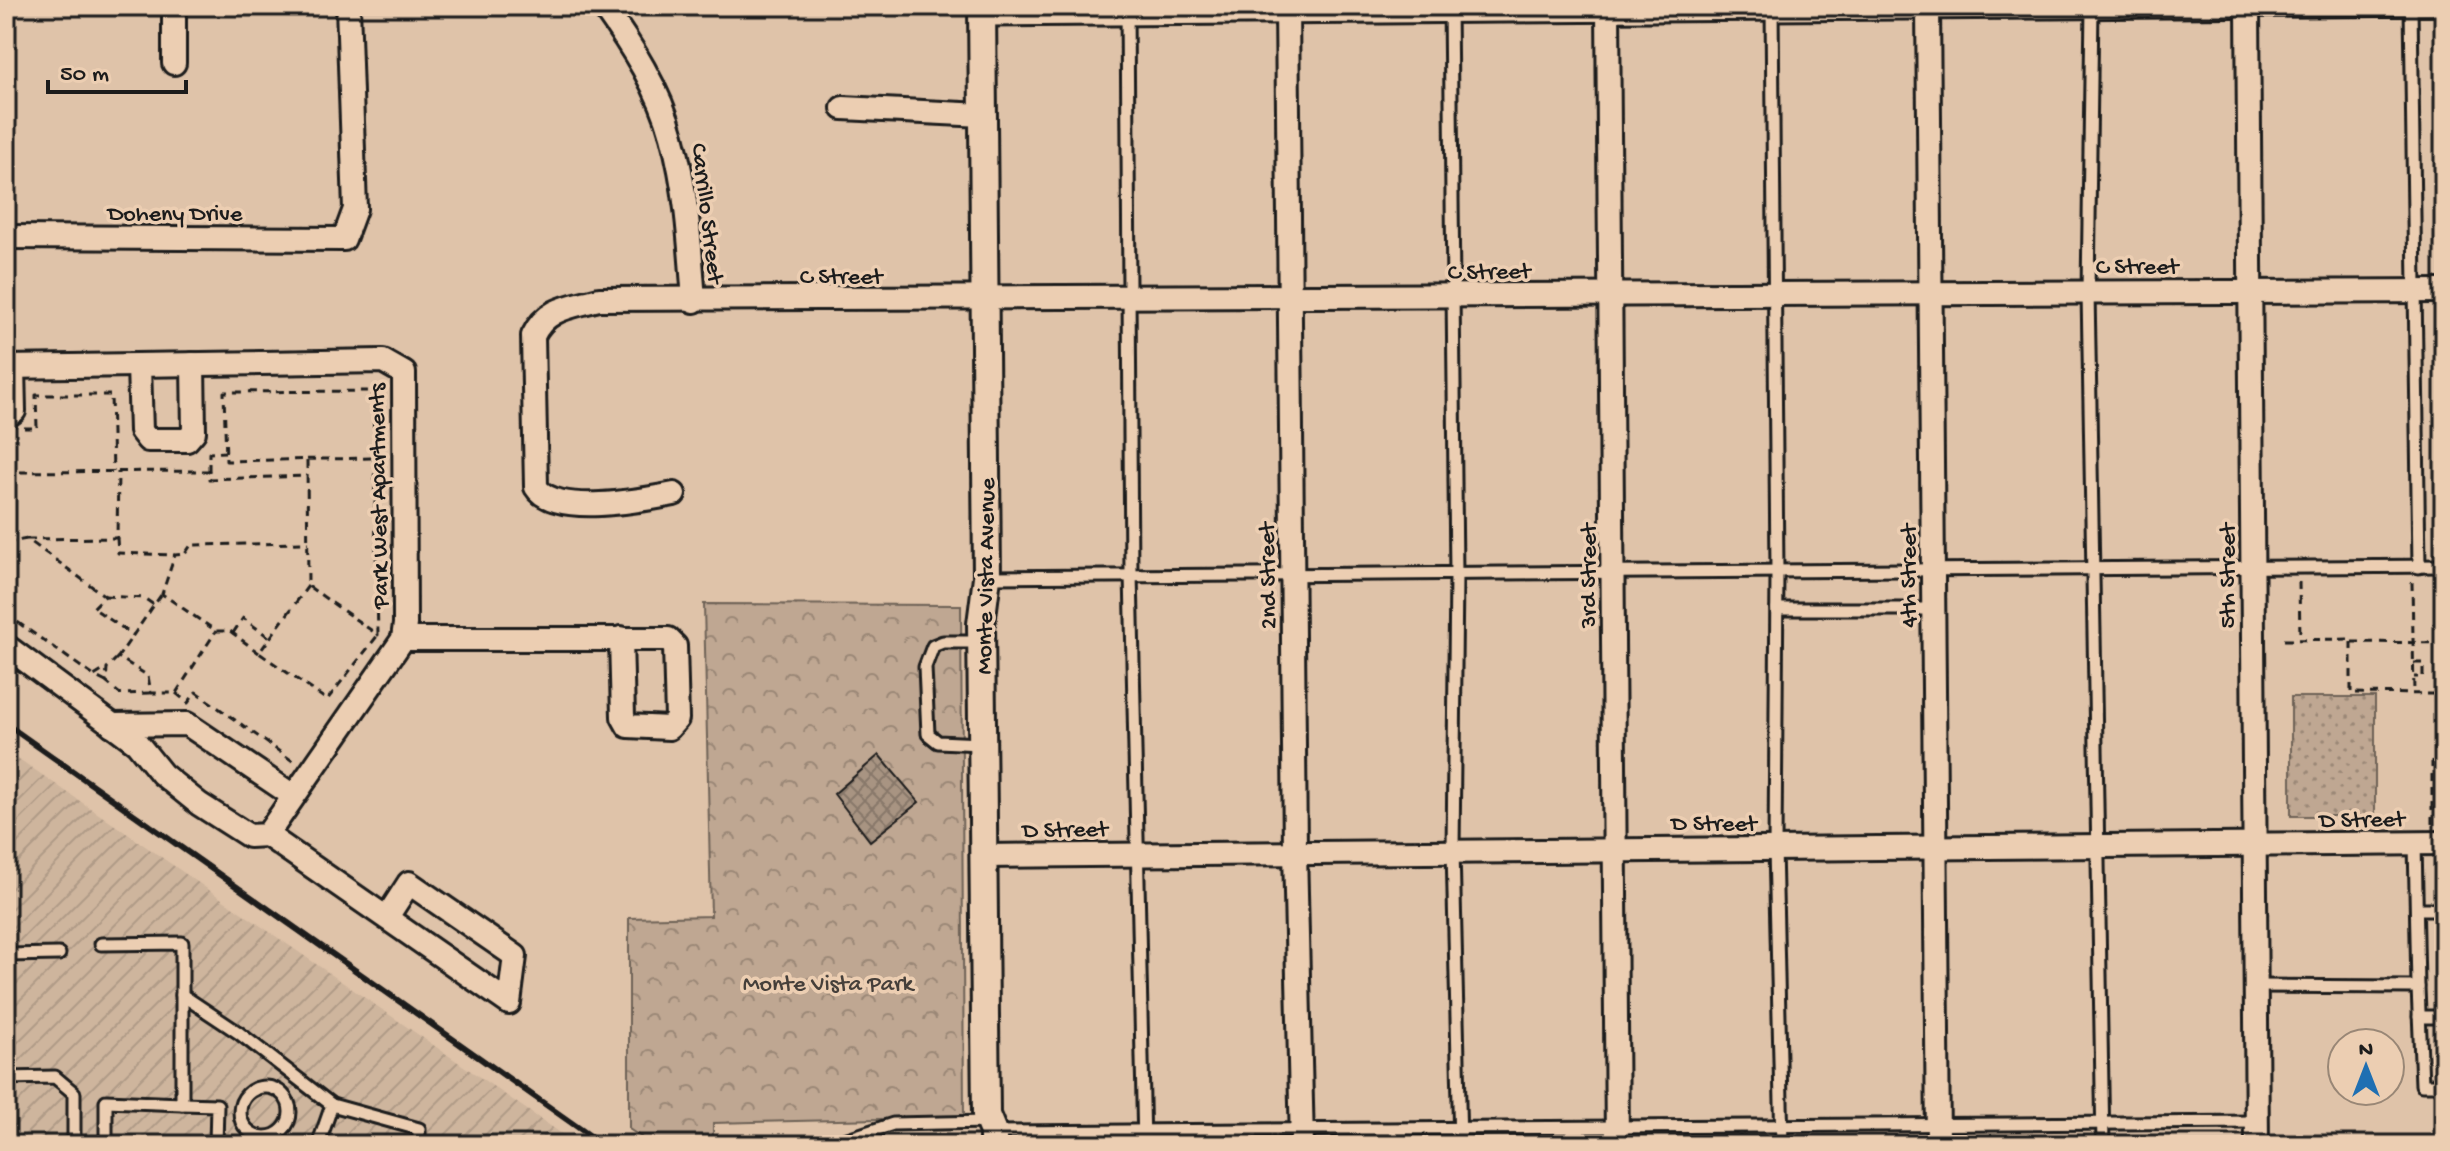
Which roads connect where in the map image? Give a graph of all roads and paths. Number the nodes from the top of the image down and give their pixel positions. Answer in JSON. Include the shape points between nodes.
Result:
{"nodes":[{"id":1,"x":174,"y":6,"type":"edge"},
{"id":2,"x":348,"y":6,"type":"edge"},
{"id":3,"x":603,"y":6,"type":"edge"},
{"id":4,"x":1127,"y":6,"type":"edge"},
{"id":5,"x":2248,"y":8,"type":"edge"},
{"id":6,"x":2411,"y":8,"type":"edge"},
{"id":7,"x":2444,"y":9,"type":"edge"},
{"id":8,"x":1772,"y":10,"type":"edge"},
{"id":9,"x":1928,"y":10,"type":"edge"},
{"id":10,"x":2092,"y":10,"type":"edge"},
{"id":11,"x":1287,"y":11,"type":"edge"},
{"id":12,"x":1608,"y":11,"type":"edge"},
{"id":13,"x":1451,"y":12,"type":"edge"},
{"id":14,"x":982,"y":13,"type":"edge"},
{"id":15,"x":1127,"y":20,"type":"junction"},
{"id":16,"x":174,"y":63,"type":"dead end"},
{"id":17,"x":843,"y":108,"type":"dead end"},
{"id":18,"x":983,"y":115,"type":"junction"},
{"id":19,"x":6,"y":237,"type":"edge"},
{"id":20,"x":2249,"y":290,"type":"junction"},
{"id":21,"x":2444,"y":291,"type":"edge"},
{"id":22,"x":1930,"y":292,"type":"junction"},
{"id":23,"x":2088,"y":292,"type":"junction"},
{"id":24,"x":2415,"y":292,"type":"junction"},
{"id":25,"x":1611,"y":294,"type":"junction"},
{"id":26,"x":1775,"y":294,"type":"junction"},
{"id":27,"x":1289,"y":295,"type":"junction"},
{"id":28,"x":1130,"y":297,"type":"junction"},
{"id":29,"x":1453,"y":297,"type":"junction"},
{"id":30,"x":984,"y":300,"type":"junction"},
{"id":31,"x":694,"y":301,"type":"junction"},
{"id":32,"x":193,"y":364,"type":"junction"},
{"id":33,"x":139,"y":366,"type":"junction"},
{"id":34,"x":10,"y":367,"type":"edge"},
{"id":35,"x":14,"y":422,"type":"edge"},
{"id":36,"x":225,"y":452,"type":"junction"},
{"id":37,"x":374,"y":458,"type":"junction"},
{"id":38,"x":307,"y":460,"type":"junction"},
{"id":39,"x":209,"y":471,"type":"junction"},
{"id":40,"x":116,"y":472,"type":"junction"},
{"id":41,"x":6,"y":473,"type":"edge"},
{"id":42,"x":307,"y":476,"type":"junction"},
{"id":43,"x":674,"y":494,"type":"dead end"},
{"id":44,"x":7,"y":502,"type":"edge"},
{"id":45,"x":117,"y":538,"type":"junction"},
{"id":46,"x":27,"y":539,"type":"junction"},
{"id":47,"x":7,"y":542,"type":"edge"},
{"id":48,"x":308,"y":543,"type":"junction"},
{"id":49,"x":175,"y":555,"type":"junction"},
{"id":50,"x":2252,"y":566,"type":"junction"},
{"id":51,"x":2444,"y":566,"type":"edge"},
{"id":52,"x":2419,"y":567,"type":"junction"},
{"id":53,"x":1933,"y":568,"type":"junction"},
{"id":54,"x":2094,"y":569,"type":"junction"},
{"id":55,"x":1777,"y":572,"type":"junction"},
{"id":56,"x":1292,"y":573,"type":"junction"},
{"id":57,"x":1613,"y":573,"type":"junction"},
{"id":58,"x":1131,"y":574,"type":"junction"},
{"id":59,"x":1456,"y":575,"type":"junction"},
{"id":60,"x":987,"y":577,"type":"junction"},
{"id":61,"x":2299,"y":582,"type":"dead end"},
{"id":62,"x":2412,"y":582,"type":"dead end"},
{"id":63,"x":308,"y":586,"type":"junction"},
{"id":64,"x":162,"y":594,"type":"junction"},
{"id":65,"x":105,"y":596,"type":"junction"},
{"id":66,"x":154,"y":605,"type":"junction"},
{"id":67,"x":1777,"y":609,"type":"junction"},
{"id":68,"x":1933,"y":609,"type":"junction"},
{"id":69,"x":6,"y":614,"type":"edge"},
{"id":70,"x":216,"y":631,"type":"junction"},
{"id":71,"x":233,"y":633,"type":"junction"},
{"id":72,"x":133,"y":635,"type":"junction"},
{"id":73,"x":378,"y":635,"type":"junction"},
{"id":74,"x":270,"y":638,"type":"junction"},
{"id":75,"x":621,"y":638,"type":"dead end"},
{"id":76,"x":403,"y":639,"type":"junction"},
{"id":77,"x":2284,"y":640,"type":"dead end"},
{"id":78,"x":2300,"y":640,"type":"junction"},
{"id":79,"x":982,"y":642,"type":"junction"},
{"id":80,"x":2351,"y":642,"type":"junction"},
{"id":81,"x":2413,"y":643,"type":"junction"},
{"id":82,"x":2444,"y":643,"type":"edge"},
{"id":83,"x":6,"y":646,"type":"edge"},
{"id":84,"x":259,"y":653,"type":"junction"},
{"id":85,"x":118,"y":657,"type":"junction"},
{"id":86,"x":2414,"y":663,"type":"junction"},
{"id":87,"x":107,"y":668,"type":"junction"},
{"id":88,"x":94,"y":676,"type":"junction"},
{"id":89,"x":2414,"y":677,"type":"junction"},
{"id":90,"x":106,"y":682,"type":"junction"},
{"id":91,"x":151,"y":693,"type":"junction"},
{"id":92,"x":176,"y":693,"type":"junction"},
{"id":93,"x":2414,"y":694,"type":"junction"},
{"id":94,"x":2444,"y":712,"type":"edge"},
{"id":95,"x":112,"y":725,"type":"junction"},
{"id":96,"x":983,"y":744,"type":"junction"},
{"id":97,"x":2444,"y":758,"type":"edge"},
{"id":98,"x":309,"y":772,"type":"junction"},
{"id":99,"x":292,"y":795,"type":"junction"},
{"id":100,"x":2432,"y":824,"type":"dead end"},
{"id":101,"x":267,"y":835,"type":"junction"},
{"id":102,"x":2415,"y":843,"type":"junction"},
{"id":103,"x":2444,"y":843,"type":"edge"},
{"id":104,"x":2254,"y":845,"type":"junction"},
{"id":105,"x":2096,"y":846,"type":"junction"},
{"id":106,"x":1935,"y":847,"type":"junction"},
{"id":107,"x":1775,"y":848,"type":"junction"},
{"id":108,"x":1615,"y":849,"type":"junction"},
{"id":109,"x":1453,"y":850,"type":"junction"},
{"id":110,"x":1295,"y":851,"type":"junction"},
{"id":111,"x":1135,"y":853,"type":"junction"},
{"id":112,"x":984,"y":856,"type":"junction"},
{"id":113,"x":2418,"y":909,"type":"junction"},
{"id":114,"x":2444,"y":909,"type":"edge"},
{"id":115,"x":387,"y":917,"type":"junction"},
{"id":116,"x":101,"y":944,"type":"dead end"},
{"id":117,"x":59,"y":954,"type":"dead end"},
{"id":118,"x":6,"y":955,"type":"edge"},
{"id":119,"x":2255,"y":986,"type":"junction"},
{"id":120,"x":2418,"y":987,"type":"junction"},
{"id":121,"x":182,"y":995,"type":"junction"},
{"id":122,"x":2419,"y":1017,"type":"junction"},
{"id":123,"x":2444,"y":1017,"type":"edge"},
{"id":124,"x":6,"y":1078,"type":"edge"},
{"id":125,"x":2444,"y":1085,"type":"edge"},
{"id":126,"x":182,"y":1104,"type":"junction"},
{"id":127,"x":217,"y":1105,"type":"junction"},
{"id":128,"x":332,"y":1105,"type":"junction"},
{"id":129,"x":240,"y":1106,"type":"junction"},
{"id":130,"x":2257,"y":1122,"type":"junction"},
{"id":131,"x":2103,"y":1123,"type":"junction"},
{"id":132,"x":1782,"y":1125,"type":"junction"},
{"id":133,"x":1460,"y":1128,"type":"junction"},
{"id":134,"x":1144,"y":1131,"type":"junction"},
{"id":135,"x":991,"y":1133,"type":"edge"},
{"id":136,"x":1938,"y":1135,"type":"edge"},
{"id":137,"x":1617,"y":1136,"type":"edge"},
{"id":138,"x":1302,"y":1137,"type":"edge"},
{"id":139,"x":265,"y":1141,"type":"edge"},
{"id":140,"x":74,"y":1145,"type":"edge"},
{"id":141,"x":106,"y":1145,"type":"edge"},
{"id":142,"x":216,"y":1145,"type":"edge"},
{"id":143,"x":318,"y":1145,"type":"edge"},
{"id":144,"x":419,"y":1145,"type":"edge"},
{"id":145,"x":829,"y":1145,"type":"edge"},
{"id":146,"x":1144,"y":1145,"type":"edge"},
{"id":147,"x":1460,"y":1145,"type":"edge"},
{"id":148,"x":1782,"y":1145,"type":"edge"},
{"id":149,"x":2103,"y":1145,"type":"edge"},
{"id":150,"x":2257,"y":1145,"type":"edge"}],
"edges":[{"from":1,"to":16,"type":"street"},
{"from":2,"to":19,"type":"street","name":"Doheny Drive","via":[[355,209],[344,239]]},
{"from":3,"to":31,"type":"street","name":"Carrillo Street","via":[[633,48],[672,135],[688,220]]},
{"from":4,"to":15,"type":"lane"},
{"from":5,"to":6,"type":"lane"},
{"from":5,"to":10,"type":"lane"},
{"from":5,"to":20,"type":"street","name":"5th Street"},
{"from":6,"to":7,"type":"lane"},
{"from":6,"to":24,"type":"lane"},
{"from":8,"to":9,"type":"lane"},
{"from":8,"to":12,"type":"lane"},
{"from":8,"to":26,"type":"lane"},
{"from":9,"to":10,"type":"lane"},
{"from":9,"to":22,"type":"street","name":"4th Street"},
{"from":10,"to":23,"type":"lane"},
{"from":11,"to":13,"type":"lane"},
{"from":11,"to":15,"type":"lane"},
{"from":11,"to":27,"type":"street","name":"2nd Street"},
{"from":12,"to":13,"type":"lane"},
{"from":12,"to":25,"type":"street","name":"3rd Street"},
{"from":13,"to":29,"type":"lane"},
{"from":14,"to":15,"type":"lane"},
{"from":14,"to":18,"type":"street","name":"Monte Vista Avenue"},
{"from":15,"to":28,"type":"lane"},
{"from":17,"to":18,"type":"street"},
{"from":18,"to":30,"type":"street","name":"Monte Vista Avenue"},
{"from":20,"to":23,"type":"street","name":"C Street"},
{"from":20,"to":24,"type":"street","name":"C Street"},
{"from":20,"to":50,"type":"street","name":"5th Street"},
{"from":21,"to":24,"type":"street","name":"C Street"},
{"from":22,"to":23,"type":"street","name":"C Street"},
{"from":22,"to":26,"type":"street","name":"C Street"},
{"from":22,"to":53,"type":"street","name":"4th Street"},
{"from":23,"to":54,"type":"lane"},
{"from":24,"to":52,"type":"lane"},
{"from":25,"to":26,"type":"street","name":"C Street"},
{"from":25,"to":29,"type":"street","name":"C Street"},
{"from":25,"to":57,"type":"street","name":"3rd Street"},
{"from":26,"to":55,"type":"lane"},
{"from":27,"to":28,"type":"street","name":"C Street"},
{"from":27,"to":29,"type":"street","name":"C Street"},
{"from":27,"to":56,"type":"street","name":"2nd Street"},
{"from":28,"to":30,"type":"street","name":"C Street"},
{"from":28,"to":58,"type":"lane"},
{"from":29,"to":59,"type":"lane"},
{"from":30,"to":31,"type":"street","name":"C Street"},
{"from":30,"to":60,"type":"street","name":"Monte Vista Avenue"},
{"from":31,"to":43,"type":"street","name":"C Street","via":[[599,299],[553,311],[539,321],[533,336],[536,487],[542,497],[555,503],[635,502]]},
{"from":32,"to":33,"type":"street","name":"Park West Apartments"},
{"from":32,"to":33,"type":"street","via":[[194,432],[187,440],[148,440],[141,431]]},
{"from":32,"to":76,"type":"street","name":"Park West Apartments","via":[[383,361],[404,373]]},
{"from":33,"to":34,"type":"street","name":"Park West Apartments"},
{"from":34,"to":35,"type":"street","name":"Park West Apartments"},
{"from":35,"to":40,"type":"path","via":[[37,428],[36,395],[111,395]]},
{"from":36,"to":37,"type":"path","via":[[224,392],[373,391]]},
{"from":36,"to":38,"type":"path","via":[[226,461]]},
{"from":36,"to":39,"type":"path","via":[[209,453]]},
{"from":37,"to":38,"type":"path"},
{"from":37,"to":73,"type":"path"},
{"from":38,"to":42,"type":"path"},
{"from":39,"to":40,"type":"path"},
{"from":39,"to":42,"type":"path","via":[[209,479]]},
{"from":40,"to":41,"type":"path"},
{"from":40,"to":45,"type":"path"},
{"from":41,"to":44,"type":"path"},
{"from":42,"to":48,"type":"path"},
{"from":44,"to":47,"type":"path"},
{"from":45,"to":46,"type":"path"},
{"from":45,"to":49,"type":"path","via":[[118,553]]},
{"from":46,"to":47,"type":"path"},
{"from":46,"to":65,"type":"path"},
{"from":48,"to":49,"type":"path","via":[[191,545],[185,554]]},
{"from":48,"to":63,"type":"path"},
{"from":49,"to":64,"type":"path"},
{"from":50,"to":52,"type":"lane"},
{"from":50,"to":54,"type":"lane"},
{"from":50,"to":104,"type":"street","name":"5th Street"},
{"from":51,"to":52,"type":"lane"},
{"from":53,"to":54,"type":"lane"},
{"from":53,"to":55,"type":"lane"},
{"from":53,"to":68,"type":"street","name":"4th Street"},
{"from":54,"to":105,"type":"lane"},
{"from":55,"to":57,"type":"lane"},
{"from":55,"to":67,"type":"lane"},
{"from":56,"to":58,"type":"lane"},
{"from":56,"to":59,"type":"lane"},
{"from":56,"to":110,"type":"street","name":"2nd Street"},
{"from":57,"to":59,"type":"lane"},
{"from":57,"to":108,"type":"street","name":"3rd Street"},
{"from":58,"to":60,"type":"lane"},
{"from":58,"to":111,"type":"lane"},
{"from":59,"to":109,"type":"lane"},
{"from":60,"to":79,"type":"street","name":"Monte Vista Avenue"},
{"from":61,"to":78,"type":"path"},
{"from":62,"to":81,"type":"path"},
{"from":63,"to":73,"type":"path"},
{"from":63,"to":74,"type":"path"},
{"from":64,"to":66,"type":"path"},
{"from":64,"to":70,"type":"path"},
{"from":65,"to":66,"type":"path","via":[[144,598]]},
{"from":65,"to":72,"type":"path","via":[[93,608]]},
{"from":66,"to":72,"type":"path"},
{"from":67,"to":68,"type":"lane"},
{"from":67,"to":107,"type":"lane"},
{"from":68,"to":106,"type":"street","name":"4th Street"},
{"from":69,"to":88,"type":"path"},
{"from":70,"to":71,"type":"path"},
{"from":70,"to":92,"type":"path"},
{"from":71,"to":74,"type":"path","via":[[243,618]]},
{"from":71,"to":84,"type":"path"},
{"from":72,"to":85,"type":"path"},
{"from":73,"to":84,"type":"path","via":[[327,700]]},
{"from":74,"to":84,"type":"path"},
{"from":75,"to":76,"type":"street","name":"Park West Apartments"},
{"from":76,"to":98,"type":"street","name":"Park West Apartments"},
{"from":77,"to":78,"type":"path"},
{"from":78,"to":80,"type":"path"},
{"from":79,"to":96,"type":"street","name":"Monte Vista Avenue"},
{"from":79,"to":96,"type":"lane","via":[[933,646],[925,667],[925,723],[938,742]]},
{"from":80,"to":81,"type":"path"},
{"from":80,"to":93,"type":"path","via":[[2351,693]]},
{"from":81,"to":82,"type":"path"},
{"from":81,"to":86,"type":"path"},
{"from":83,"to":95,"type":"street"},
{"from":85,"to":87,"type":"path"},
{"from":85,"to":91,"type":"path","via":[[148,676]]},
{"from":86,"to":89,"type":"path"},
{"from":86,"to":89,"type":"path","via":[[2423,663],[2423,677]]},
{"from":87,"to":88,"type":"path"},
{"from":87,"to":90,"type":"path"},
{"from":88,"to":90,"type":"path"},
{"from":89,"to":93,"type":"path"},
{"from":90,"to":91,"type":"path","via":[[120,694]]},
{"from":91,"to":92,"type":"path"},
{"from":92,"to":98,"type":"path","via":[[188,703],[196,692]]},
{"from":93,"to":94,"type":"path","via":[[2434,694],[2435,711]]},
{"from":95,"to":99,"type":"street","via":[[187,724]]},
{"from":95,"to":101,"type":"street","via":[[199,804],[249,836]]},
{"from":96,"to":112,"type":"street","name":"Monte Vista Avenue"},
{"from":97,"to":100,"type":"path","via":[[2432,758]]},
{"from":98,"to":99,"type":"street","name":"Park West Apartments"},
{"from":99,"to":101,"type":"street","name":"Park West Apartments"},
{"from":101,"to":115,"type":"street"},
{"from":102,"to":103,"type":"street","name":"D Street"},
{"from":102,"to":104,"type":"street","name":"D Street"},
{"from":102,"to":113,"type":"lane"},
{"from":104,"to":105,"type":"street","name":"D Street"},
{"from":104,"to":119,"type":"street","name":"5th Street"},
{"from":105,"to":106,"type":"street","name":"D Street"},
{"from":105,"to":131,"type":"lane"},
{"from":106,"to":107,"type":"street","name":"D Street"},
{"from":106,"to":136,"type":"street","name":"4th Street"},
{"from":107,"to":108,"type":"street","name":"D Street"},
{"from":107,"to":132,"type":"lane"},
{"from":108,"to":109,"type":"street","name":"D Street"},
{"from":108,"to":137,"type":"street","name":"3rd Street"},
{"from":109,"to":110,"type":"street","name":"D Street"},
{"from":109,"to":133,"type":"lane"},
{"from":110,"to":111,"type":"street","name":"D Street"},
{"from":110,"to":138,"type":"street","name":"2nd Street"},
{"from":111,"to":112,"type":"street","name":"D Street"},
{"from":111,"to":134,"type":"lane"},
{"from":112,"to":135,"type":"street","name":"Monte Vista Avenue","via":[[986,1115]]},
{"from":113,"to":114,"type":"lane"},
{"from":113,"to":120,"type":"lane"},
{"from":115,"to":115,"type":"street","via":[[436,951],[509,1003],[515,956],[409,883]]},
{"from":116,"to":121,"type":"lane","via":[[182,943]]},
{"from":117,"to":118,"type":"lane"},
{"from":119,"to":120,"type":"lane"},
{"from":119,"to":130,"type":"street","name":"5th Street"},
{"from":120,"to":122,"type":"lane"},
{"from":121,"to":126,"type":"lane"},
{"from":121,"to":128,"type":"lane"},
{"from":122,"to":123,"type":"lane"},
{"from":122,"to":125,"type":"lane","via":[[2422,1085]]},
{"from":124,"to":140,"type":"lane","via":[[55,1077],[74,1093]]},
{"from":126,"to":127,"type":"lane"},
{"from":126,"to":141,"type":"lane","via":[[106,1101]]},
{"from":127,"to":129,"type":"lane"},
{"from":127,"to":142,"type":"lane"},
{"from":128,"to":143,"type":"lane"},
{"from":128,"to":144,"type":"lane","via":[[419,1129]]},
{"from":129,"to":139,"type":"lane","via":[[245,1128]]},
{"from":129,"to":139,"type":"lane","via":[[256,1088],[272,1088],[285,1097],[290,1120]]},
{"from":130,"to":131,"type":"lane"},
{"from":130,"to":150,"type":"street","name":"5th Street"},
{"from":131,"to":136,"type":"lane"},
{"from":131,"to":149,"type":"lane"},
{"from":132,"to":136,"type":"lane"},
{"from":132,"to":137,"type":"lane"},
{"from":132,"to":148,"type":"lane"},
{"from":133,"to":137,"type":"lane"},
{"from":133,"to":138,"type":"lane"},
{"from":133,"to":147,"type":"lane"},
{"from":134,"to":135,"type":"lane"},
{"from":134,"to":138,"type":"lane"},
{"from":134,"to":146,"type":"lane"},
{"from":135,"to":145,"type":"lane","via":[[893,1124]]}]}
